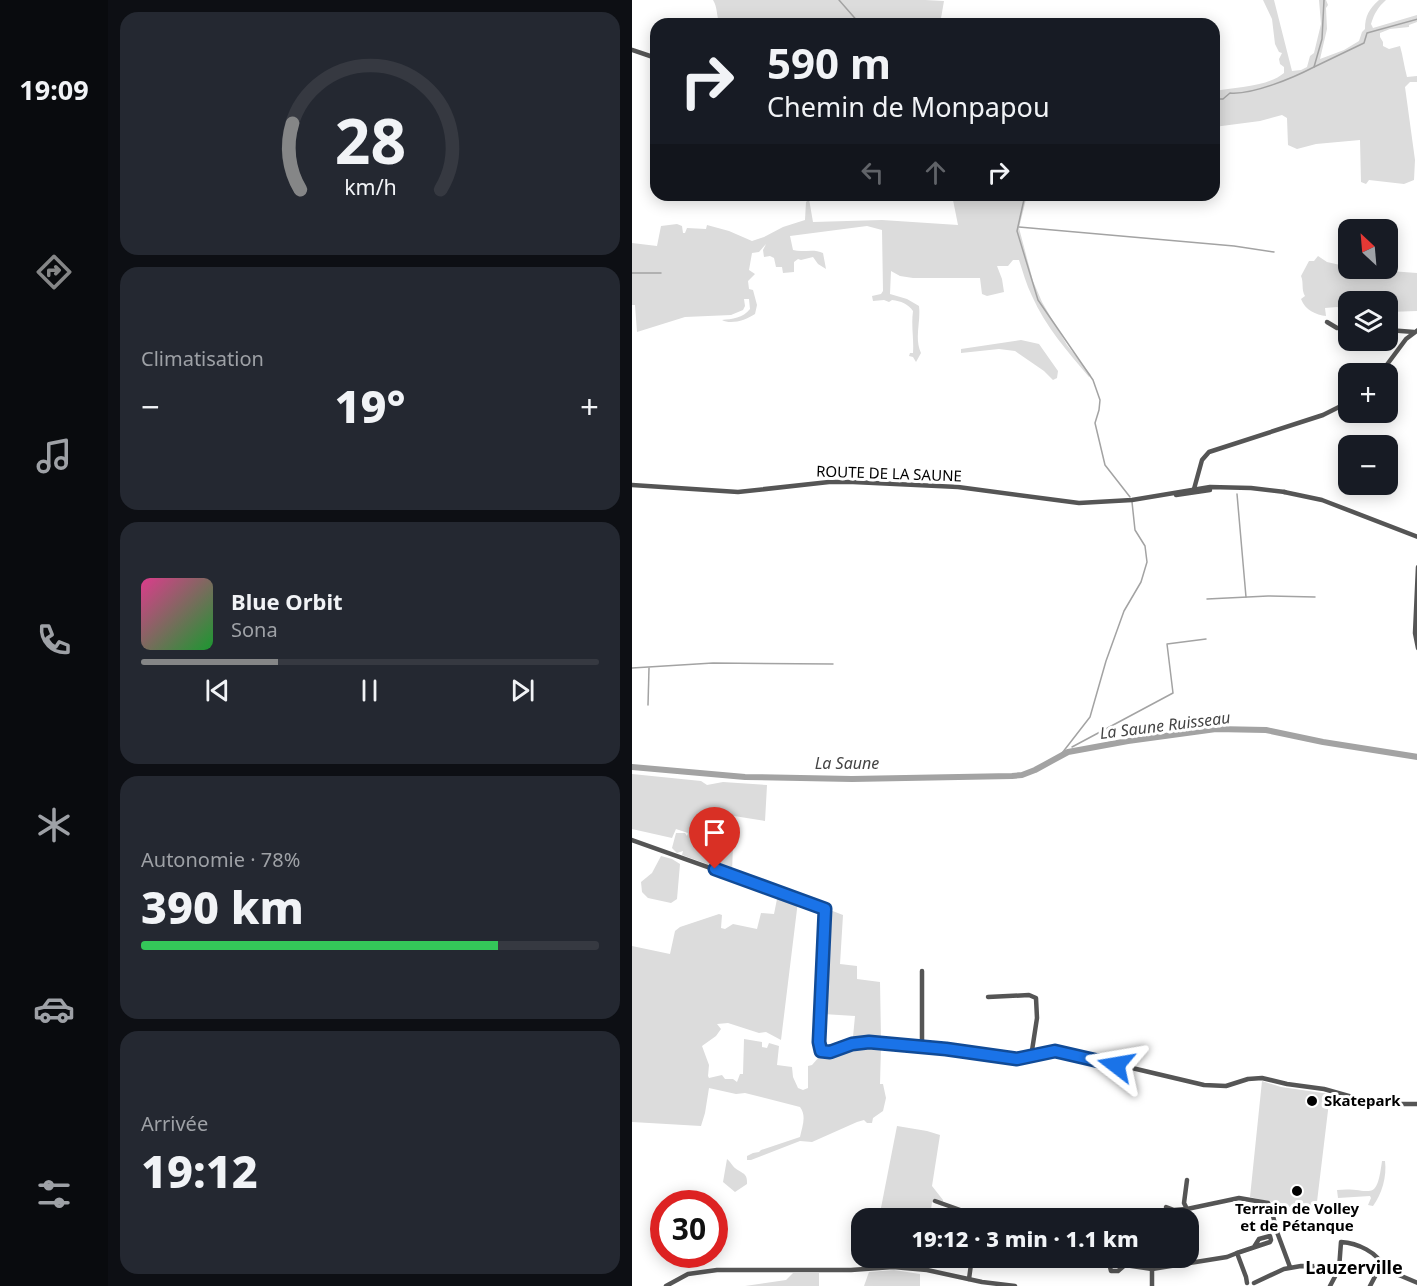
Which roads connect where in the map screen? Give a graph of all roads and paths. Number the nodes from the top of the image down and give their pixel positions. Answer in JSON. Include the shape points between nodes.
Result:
{"nodes":[{"id":1,"x":632,"y":50,"type":"edge"},
{"id":2,"x":650,"y":56,"type":"edge"},
{"id":3,"x":1326,"y":322,"type":"dead end"},
{"id":4,"x":1338,"y":328,"type":"edge"},
{"id":5,"x":1398,"y":330,"type":"edge"},
{"id":6,"x":1416,"y":331,"type":"edge"},
{"id":7,"x":1388,"y":363,"type":"edge"},
{"id":8,"x":1338,"y":408,"type":"edge"},
{"id":9,"x":632,"y":485,"type":"edge"},
{"id":10,"x":1197,"y":489,"type":"junction"},
{"id":11,"x":1418,"y":537,"type":"edge"},
{"id":12,"x":1418,"y":567,"type":"edge"},
{"id":13,"x":1418,"y":648,"type":"edge"},
{"id":14,"x":632,"y":840,"type":"edge"},
{"id":15,"x":922,"y":970,"type":"dead end"},
{"id":16,"x":988,"y":997,"type":"dead end"},
{"id":17,"x":922,"y":1047,"type":"junction"},
{"id":18,"x":1031,"y":1057,"type":"junction"},
{"id":19,"x":1418,"y":1104,"type":"edge"},
{"id":20,"x":1187,"y":1180,"type":"dead end"},
{"id":21,"x":935,"y":1201,"type":"dead end"},
{"id":22,"x":957,"y":1208,"type":"edge"},
{"id":23,"x":1186,"y":1208,"type":"edge"},
{"id":24,"x":1191,"y":1208,"type":"edge"},
{"id":25,"x":1253,"y":1247,"type":"dead end"},
{"id":26,"x":1237,"y":1253,"type":"junction"},
{"id":27,"x":1290,"y":1267,"type":"junction"},
{"id":28,"x":1339,"y":1267,"type":"junction"},
{"id":29,"x":1382,"y":1267,"type":"junction"},
{"id":30,"x":970,"y":1268,"type":"edge"},
{"id":31,"x":1143,"y":1268,"type":"edge"},
{"id":32,"x":1152,"y":1269,"type":"junction"},
{"id":33,"x":969,"y":1279,"type":"junction"},
{"id":34,"x":1418,"y":1283,"type":"edge"},
{"id":35,"x":1249,"y":1284,"type":"edge"},
{"id":36,"x":1003,"y":1285,"type":"edge"},
{"id":37,"x":666,"y":1286,"type":"edge"},
{"id":38,"x":1015,"y":1286,"type":"edge"},
{"id":39,"x":1152,"y":1286,"type":"edge"},
{"id":40,"x":1330,"y":1286,"type":"edge"},
{"id":41,"x":1370,"y":1286,"type":"edge"}],
"edges":[{"from":1,"to":2,"type":"street"},
{"from":3,"to":4,"type":"street"},
{"from":5,"to":6,"type":"street"},
{"from":6,"to":7,"type":"street"},
{"from":8,"to":10,"type":"street","via":[[1212,451],[1202,460]]},
{"from":9,"to":10,"type":"street","name":"ROUTE DE LA SAUNE","via":[[738,492],[847,482],[958,487],[1074,503]]},
{"from":10,"to":11,"type":"street","name":"ROUTE DE LA SAUNE","via":[[1236,487],[1322,500]]},
{"from":12,"to":13,"type":"street"},
{"from":14,"to":17,"type":"street","via":[[825,909],[821,1051],[862,1043]]},
{"from":15,"to":17,"type":"street"},
{"from":16,"to":18,"type":"street","via":[[1036,998]]},
{"from":17,"to":18,"type":"street","via":[[1005,1058]]},
{"from":18,"to":19,"type":"street","via":[[1060,1051],[1204,1085],[1226,1086],[1262,1078],[1377,1104]]},
{"from":20,"to":23,"type":"street"},
{"from":21,"to":22,"type":"street"},
{"from":24,"to":27,"type":"street","via":[[1240,1198],[1268,1203]]},
{"from":25,"to":26,"type":"street"},
{"from":26,"to":32,"type":"street"},
{"from":26,"to":35,"type":"street"},
{"from":27,"to":28,"type":"street"},
{"from":27,"to":35,"type":"street"},
{"from":28,"to":29,"type":"street"},
{"from":28,"to":29,"type":"street","via":[[1341,1242],[1361,1245]]},
{"from":28,"to":40,"type":"street"},
{"from":29,"to":34,"type":"street"},
{"from":29,"to":41,"type":"street"},
{"from":30,"to":33,"type":"street"},
{"from":31,"to":32,"type":"street"},
{"from":32,"to":39,"type":"street"},
{"from":33,"to":36,"type":"street"},
{"from":33,"to":37,"type":"street","via":[[900,1268],[757,1270],[694,1272]]},
{"from":36,"to":38,"type":"street"}]}
